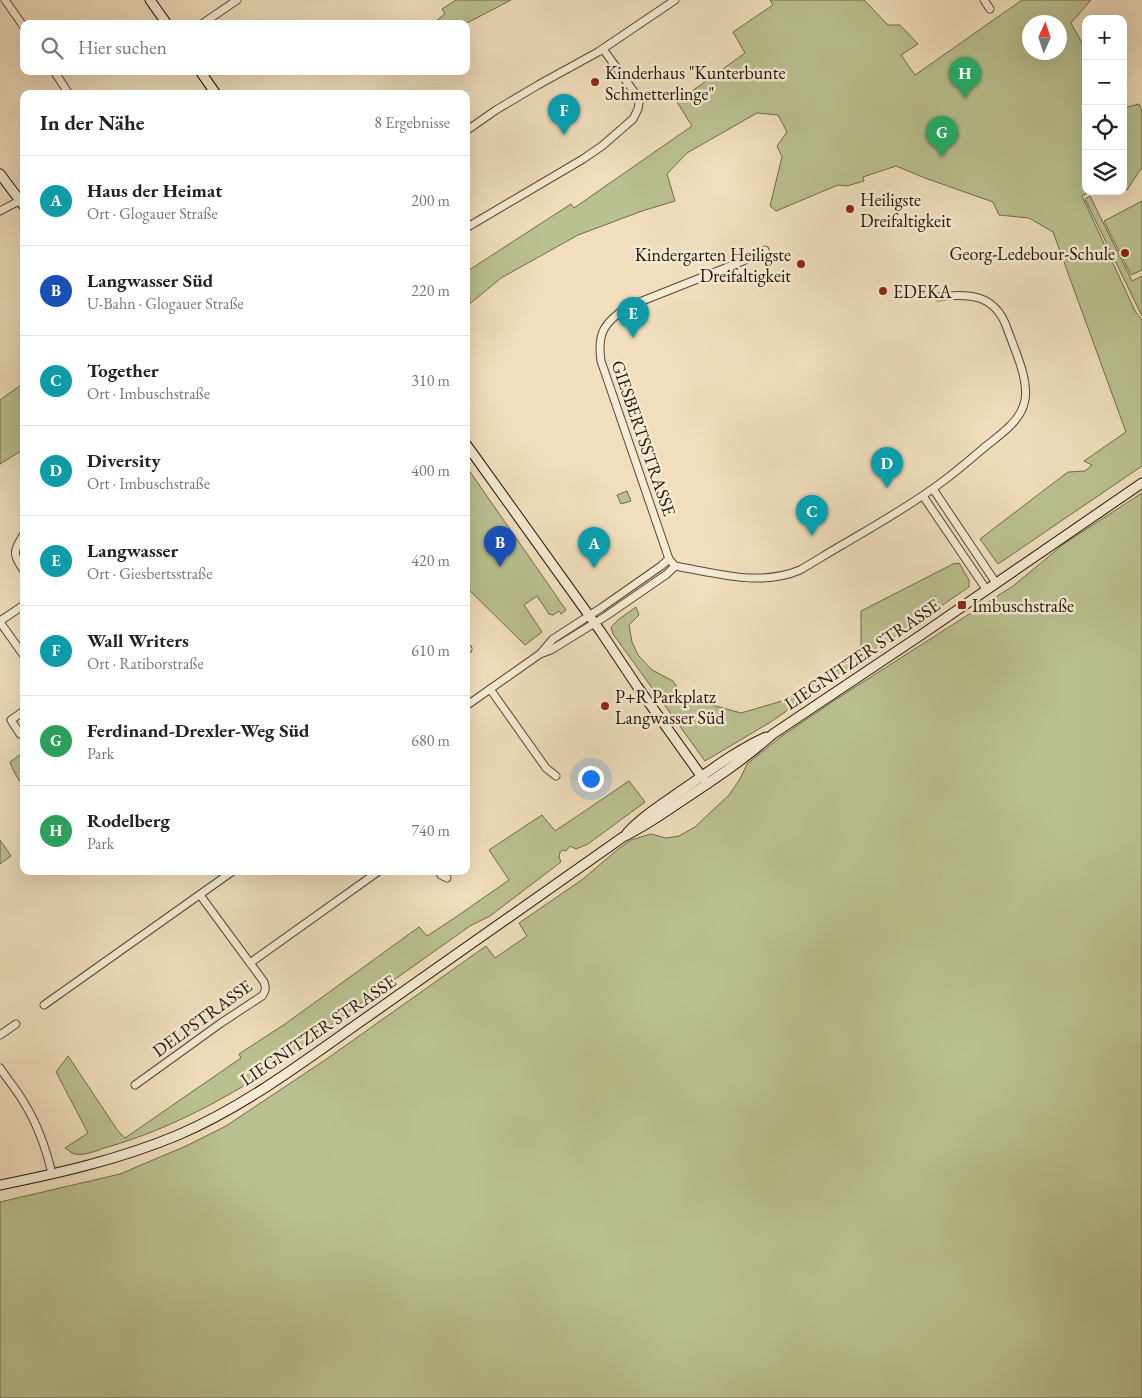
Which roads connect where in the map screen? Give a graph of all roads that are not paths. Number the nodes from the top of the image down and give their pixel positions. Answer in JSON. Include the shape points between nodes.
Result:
{"nodes":[{"id":1,"x":5,"y":0,"type":"edge"},
{"id":2,"x":150,"y":0,"type":"edge"},
{"id":3,"x":237,"y":0,"type":"edge"},
{"id":4,"x":675,"y":0,"type":"edge"},
{"id":5,"x":984,"y":0,"type":"edge"},
{"id":6,"x":990,"y":8,"type":"dead end"},
{"id":7,"x":164,"y":20,"type":"edge"},
{"id":8,"x":208,"y":20,"type":"edge"},
{"id":9,"x":20,"y":22,"type":"edge"},
{"id":10,"x":603,"y":49,"type":"junction"},
{"id":11,"x":57,"y":75,"type":"edge"},
{"id":12,"x":203,"y":75,"type":"edge"},
{"id":13,"x":66,"y":90,"type":"edge"},
{"id":14,"x":213,"y":90,"type":"edge"},
{"id":15,"x":470,"y":128,"type":"edge"},
{"id":16,"x":0,"y":174,"type":"edge"},
{"id":17,"x":20,"y":199,"type":"edge"},
{"id":18,"x":20,"y":203,"type":"edge"},
{"id":19,"x":0,"y":212,"type":"edge"},
{"id":20,"x":470,"y":226,"type":"edge"},
{"id":21,"x":765,"y":250,"type":"dead end"},
{"id":22,"x":938,"y":297,"type":"dead end"},
{"id":23,"x":470,"y":450,"type":"edge"},
{"id":24,"x":1142,"y":483,"type":"edge"},
{"id":25,"x":933,"y":489,"type":"junction"},
{"id":26,"x":924,"y":496,"type":"junction"},
{"id":27,"x":20,"y":540,"type":"edge"},
{"id":28,"x":669,"y":559,"type":"junction"},
{"id":29,"x":20,"y":566,"type":"edge"},
{"id":30,"x":675,"y":566,"type":"junction"},
{"id":31,"x":996,"y":582,"type":"junction"},
{"id":32,"x":986,"y":590,"type":"junction"},
{"id":33,"x":20,"y":608,"type":"edge"},
{"id":34,"x":588,"y":616,"type":"junction"},
{"id":35,"x":0,"y":622,"type":"edge"},
{"id":36,"x":594,"y":624,"type":"junction"},
{"id":37,"x":20,"y":650,"type":"edge"},
{"id":38,"x":540,"y":654,"type":"junction"},
{"id":39,"x":490,"y":689,"type":"junction"},
{"id":40,"x":470,"y":703,"type":"edge"},
{"id":41,"x":20,"y":714,"type":"edge"},
{"id":42,"x":20,"y":734,"type":"edge"},
{"id":43,"x":556,"y":776,"type":"dead end"},
{"id":44,"x":704,"y":781,"type":"junction"},
{"id":45,"x":228,"y":875,"type":"edge"},
{"id":46,"x":373,"y":875,"type":"edge"},
{"id":47,"x":441,"y":875,"type":"edge"},
{"id":48,"x":447,"y":878,"type":"dead end"},
{"id":49,"x":200,"y":895,"type":"junction"},
{"id":50,"x":250,"y":963,"type":"junction"},
{"id":51,"x":44,"y":1005,"type":"dead end"},
{"id":52,"x":16,"y":1024,"type":"dead end"},
{"id":53,"x":0,"y":1035,"type":"edge"},
{"id":54,"x":1,"y":1072,"type":"edge"},
{"id":55,"x":135,"y":1085,"type":"dead end"},
{"id":56,"x":52,"y":1174,"type":"junction"},
{"id":57,"x":0,"y":1185,"type":"edge"}],
"edges":[{"from":1,"to":9,"type":"street"},
{"from":2,"to":7,"type":"main road"},
{"from":3,"to":8,"type":"street"},
{"from":4,"to":10,"type":"street"},
{"from":5,"to":6,"type":"street"},
{"from":10,"to":15,"type":"street"},
{"from":10,"to":20,"type":"street","via":[[637,96],[638,109],[633,119],[583,159]]},
{"from":11,"to":13,"type":"street"},
{"from":12,"to":14,"type":"main road"},
{"from":16,"to":17,"type":"main road"},
{"from":18,"to":19,"type":"street"},
{"from":21,"to":28,"type":"street","name":"GIESBERTSSTRASSE","via":[[627,307],[607,323],[603,332],[600,342],[602,361]]},
{"from":22,"to":25,"type":"street","via":[[958,294],[983,299],[1001,314],[1024,378],[1026,396],[1021,412],[1008,427]]},
{"from":23,"to":34,"type":"main road"},
{"from":24,"to":31,"type":"main road","name":"LIEGNITZER STRASSE"},
{"from":25,"to":26,"type":"street"},
{"from":25,"to":31,"type":"street"},
{"from":26,"to":30,"type":"street","via":[[790,574],[753,579]]},
{"from":26,"to":32,"type":"street"},
{"from":27,"to":29,"type":"street","via":[[15,555]]},
{"from":28,"to":30,"type":"street"},
{"from":28,"to":34,"type":"street"},
{"from":30,"to":36,"type":"street"},
{"from":31,"to":32,"type":"main road","name":"LIEGNITZER STRASSE"},
{"from":32,"to":44,"type":"main road","name":"LIEGNITZER STRASSE","via":[[773,734],[751,743]]},
{"from":33,"to":35,"type":"street"},
{"from":34,"to":36,"type":"main road"},
{"from":34,"to":38,"type":"street","via":[[553,639]]},
{"from":35,"to":37,"type":"street"},
{"from":36,"to":38,"type":"street"},
{"from":36,"to":44,"type":"main road"},
{"from":38,"to":39,"type":"street"},
{"from":39,"to":40,"type":"street"},
{"from":39,"to":43,"type":"street","via":[[546,768]]},
{"from":41,"to":42,"type":"street","via":[[11,720]]},
{"from":44,"to":56,"type":"main road","name":"LIEGNITZER STRASSE","via":[[646,816],[623,837],[249,1098],[163,1140]]},
{"from":45,"to":49,"type":"street"},
{"from":46,"to":50,"type":"street"},
{"from":47,"to":48,"type":"street"},
{"from":49,"to":50,"type":"street","name":"DELPSTRASSE"},
{"from":49,"to":51,"type":"street"},
{"from":50,"to":55,"type":"street","name":"DELPSTRASSE","via":[[266,987],[262,996]]},
{"from":52,"to":53,"type":"street"},
{"from":54,"to":56,"type":"street","via":[[31,1113]]},
{"from":56,"to":57,"type":"main road","name":"LIEGNITZER STRASSE"}]}
